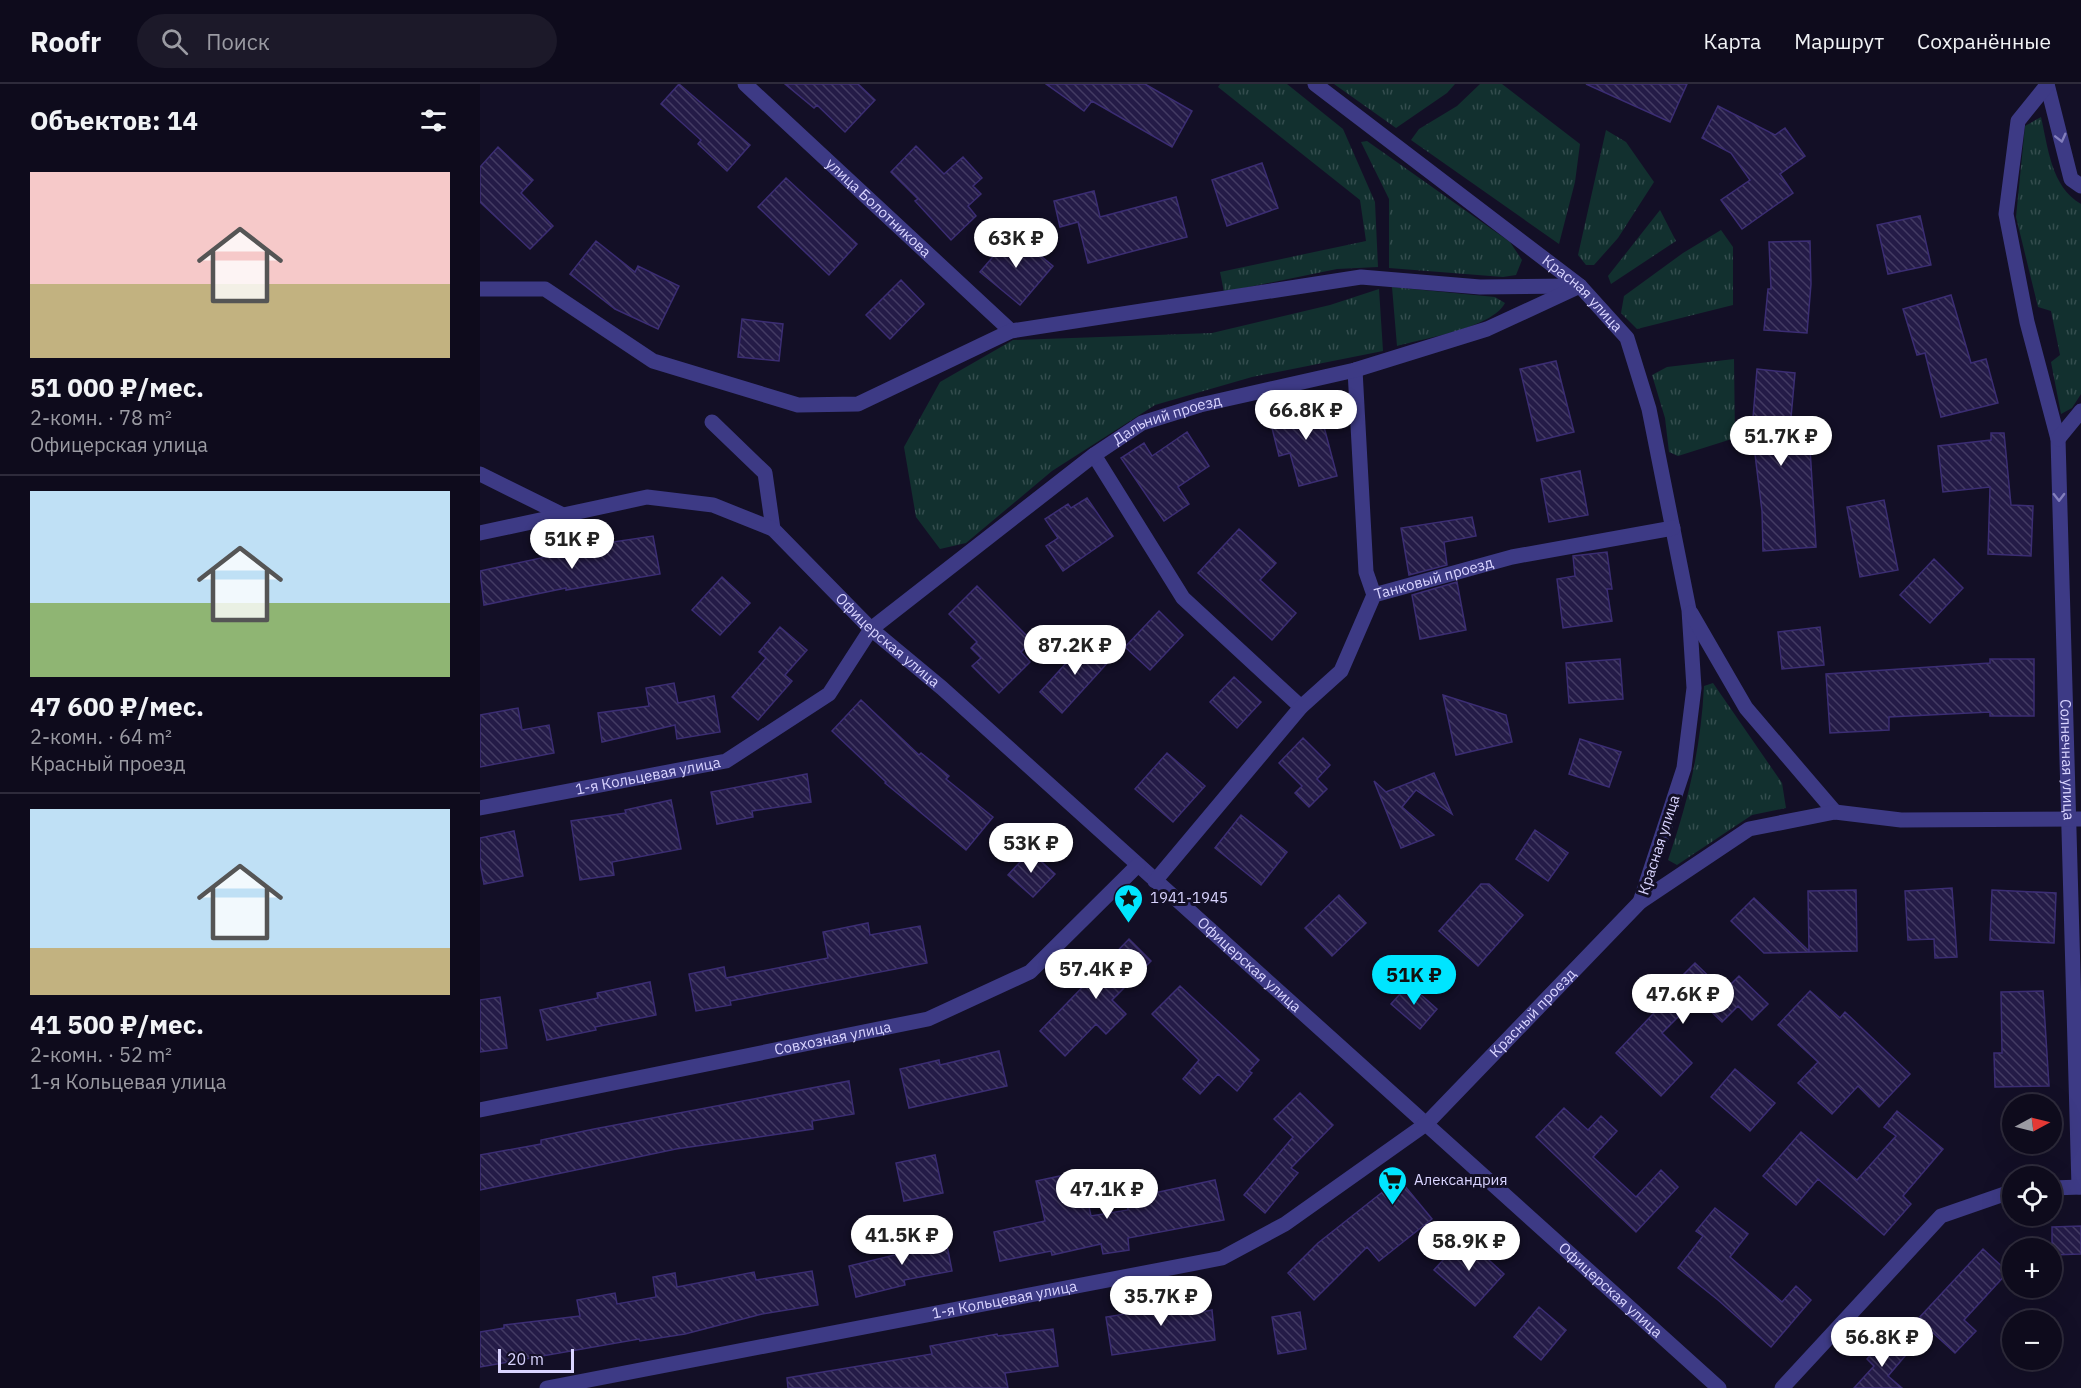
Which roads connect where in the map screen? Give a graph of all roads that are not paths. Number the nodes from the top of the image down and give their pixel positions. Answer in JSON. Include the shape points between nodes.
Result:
{"nodes":[{"id":1,"x":745,"y":84,"type":"edge"},
{"id":2,"x":1315,"y":84,"type":"edge"},
{"id":3,"x":2047,"y":84,"type":"edge"},
{"id":4,"x":2081,"y":186,"type":"edge"},
{"id":5,"x":1580,"y":286,"type":"junction"},
{"id":6,"x":480,"y":289,"type":"edge"},
{"id":7,"x":1011,"y":331,"type":"junction"},
{"id":8,"x":1354,"y":370,"type":"junction"},
{"id":9,"x":2081,"y":411,"type":"edge"},
{"id":10,"x":712,"y":422,"type":"dead end"},
{"id":11,"x":2058,"y":439,"type":"junction"},
{"id":12,"x":1094,"y":455,"type":"junction"},
{"id":13,"x":480,"y":474,"type":"edge"},
{"id":14,"x":565,"y":516,"type":"junction"},
{"id":15,"x":1673,"y":528,"type":"junction"},
{"id":16,"x":773,"y":529,"type":"junction"},
{"id":17,"x":480,"y":533,"type":"edge"},
{"id":18,"x":1374,"y":595,"type":"junction"},
{"id":19,"x":1689,"y":610,"type":"junction"},
{"id":20,"x":871,"y":629,"type":"junction"},
{"id":21,"x":1302,"y":707,"type":"junction"},
{"id":22,"x":480,"y":808,"type":"edge"},
{"id":23,"x":1835,"y":812,"type":"junction"},
{"id":24,"x":2074,"y":819,"type":"edge"},
{"id":25,"x":1138,"y":866,"type":"junction"},
{"id":26,"x":1155,"y":881,"type":"junction"},
{"id":27,"x":1640,"y":902,"type":"junction"},
{"id":28,"x":480,"y":1110,"type":"edge"},
{"id":29,"x":1426,"y":1124,"type":"junction"},
{"id":30,"x":2080,"y":1187,"type":"edge"},
{"id":31,"x":2062,"y":1188,"type":"edge"},
{"id":32,"x":2002,"y":1195,"type":"edge"},
{"id":33,"x":547,"y":1388,"type":"edge"},
{"id":34,"x":1719,"y":1388,"type":"edge"},
{"id":35,"x":1782,"y":1388,"type":"edge"}],
"edges":[{"from":1,"to":7,"type":"street","name":"улица Болотникова"},
{"from":2,"to":5,"type":"street","name":"Красная улица"},
{"from":3,"to":4,"type":"street","one_way":true,"via":[[2071,180]]},
{"from":3,"to":11,"type":"street","name":"Солнечная улица","via":[[2018,121],[2006,214],[2027,322]]},
{"from":5,"to":7,"type":"street","via":[[1480,287],[1361,278]]},
{"from":5,"to":8,"type":"street","name":"Дальний проезд","via":[[1487,329]]},
{"from":5,"to":15,"type":"street","name":"Красная улица","via":[[1627,338],[1649,409]]},
{"from":6,"to":7,"type":"street","via":[[545,289],[653,361],[798,405],[858,404]]},
{"from":8,"to":12,"type":"street","name":"Дальний проезд","via":[[1200,405],[1142,423]]},
{"from":8,"to":18,"type":"street","via":[[1366,572]]},
{"from":9,"to":11,"type":"street"},
{"from":10,"to":16,"type":"street","via":[[765,473]]},
{"from":11,"to":24,"type":"street","name":"Солнечная улица","one_way":true},
{"from":12,"to":20,"type":"street","name":"Дальний проезд"},
{"from":12,"to":21,"type":"street","via":[[1184,598]]},
{"from":13,"to":14,"type":"street"},
{"from":14,"to":16,"type":"street","via":[[646,497],[713,505]]},
{"from":14,"to":17,"type":"street"},
{"from":15,"to":18,"type":"street","name":"Танковый проезд","via":[[1512,557]]},
{"from":15,"to":19,"type":"street","name":"Красная улица"},
{"from":16,"to":20,"type":"street","name":"Офицерская улица"},
{"from":18,"to":21,"type":"street","name":"Танковый проезд","via":[[1341,671]]},
{"from":19,"to":23,"type":"street","name":"Красная улица","via":[[1746,708]]},
{"from":19,"to":27,"type":"street","name":"Красная улица","via":[[1694,688],[1684,768]]},
{"from":20,"to":22,"type":"street","name":"1-я Кольцевая улица","via":[[829,694],[726,761]]},
{"from":20,"to":25,"type":"street","name":"Офицерская улица","via":[[942,688]]},
{"from":21,"to":26,"type":"street","name":"Танковый проезд"},
{"from":23,"to":24,"type":"street","name":"Красная улица","via":[[1901,820]]},
{"from":23,"to":27,"type":"street","name":"Красная улица","via":[[1749,829]]},
{"from":24,"to":30,"type":"street","name":"Солнечная улица"},
{"from":25,"to":26,"type":"street","name":"Офицерская улица"},
{"from":25,"to":28,"type":"street","name":"Совхозная улица","via":[[1029,972],[928,1019]]},
{"from":26,"to":29,"type":"street","name":"Офицерская улица"},
{"from":27,"to":29,"type":"street","name":"Красный проезд"},
{"from":29,"to":33,"type":"street","name":"1-я Кольцевая улица","via":[[1285,1224],[1222,1258]]},
{"from":29,"to":34,"type":"street","name":"Офицерская улица"},
{"from":30,"to":31,"type":"street"},
{"from":32,"to":35,"type":"street","via":[[1941,1215]]}]}
